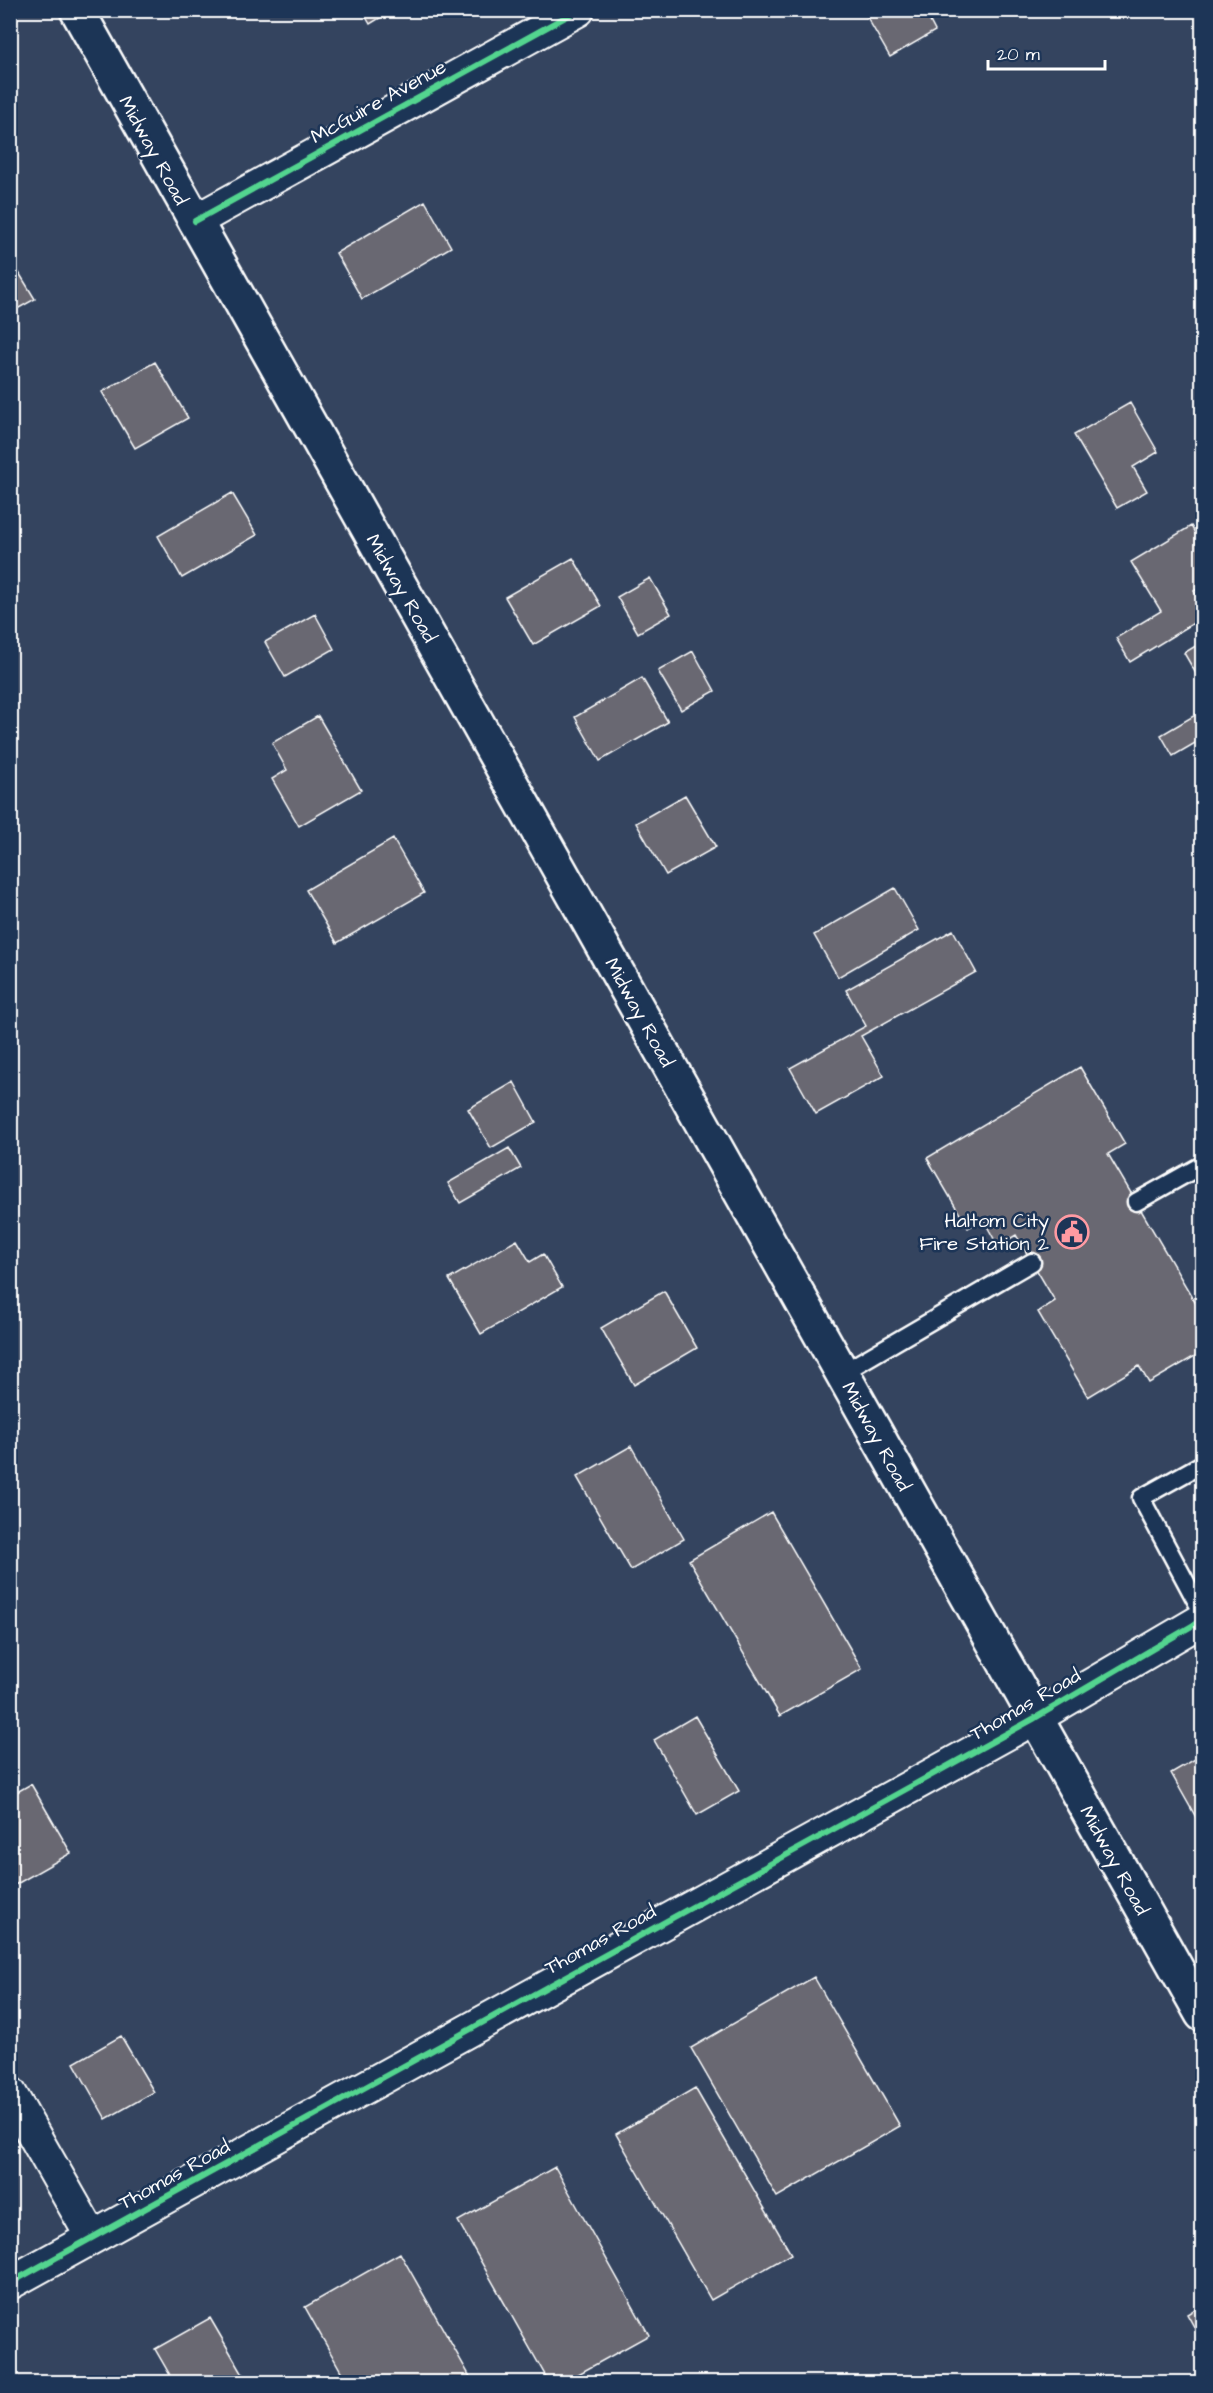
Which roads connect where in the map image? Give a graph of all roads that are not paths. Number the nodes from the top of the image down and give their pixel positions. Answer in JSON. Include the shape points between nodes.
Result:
{"nodes":[{"id":1,"x":77,"y":10,"type":"edge"},
{"id":2,"x":578,"y":10,"type":"edge"},
{"id":3,"x":195,"y":221,"type":"junction"},
{"id":4,"x":1203,"y":1164,"type":"edge"},
{"id":5,"x":1136,"y":1202,"type":"dead end"},
{"id":6,"x":1032,"y":1262,"type":"dead end"},
{"id":7,"x":842,"y":1373,"type":"junction"},
{"id":8,"x":1203,"y":1464,"type":"edge"},
{"id":9,"x":1203,"y":1612,"type":"edge"},
{"id":10,"x":1203,"y":1620,"type":"edge"},
{"id":11,"x":1035,"y":1718,"type":"junction"},
{"id":12,"x":1203,"y":2014,"type":"edge"},
{"id":13,"x":10,"y":2093,"type":"edge"},
{"id":14,"x":92,"y":2237,"type":"junction"},
{"id":15,"x":10,"y":2283,"type":"edge"}],
"edges":[{"from":1,"to":3,"type":"main road","name":"Midway Road"},
{"from":2,"to":3,"type":"street","name":"McGuire Avenue"},
{"from":3,"to":7,"type":"main road","name":"Midway Road"},
{"from":4,"to":5,"type":"lane"},
{"from":6,"to":7,"type":"lane"},
{"from":7,"to":11,"type":"main road","name":"Midway Road"},
{"from":8,"to":9,"type":"lane","via":[[1141,1498]]},
{"from":10,"to":11,"type":"street","name":"Thomas Road"},
{"from":11,"to":12,"type":"main road","name":"Midway Road"},
{"from":11,"to":14,"type":"street","name":"Thomas Road"},
{"from":13,"to":14,"type":"street"},
{"from":14,"to":15,"type":"street","name":"Thomas Road"}]}
